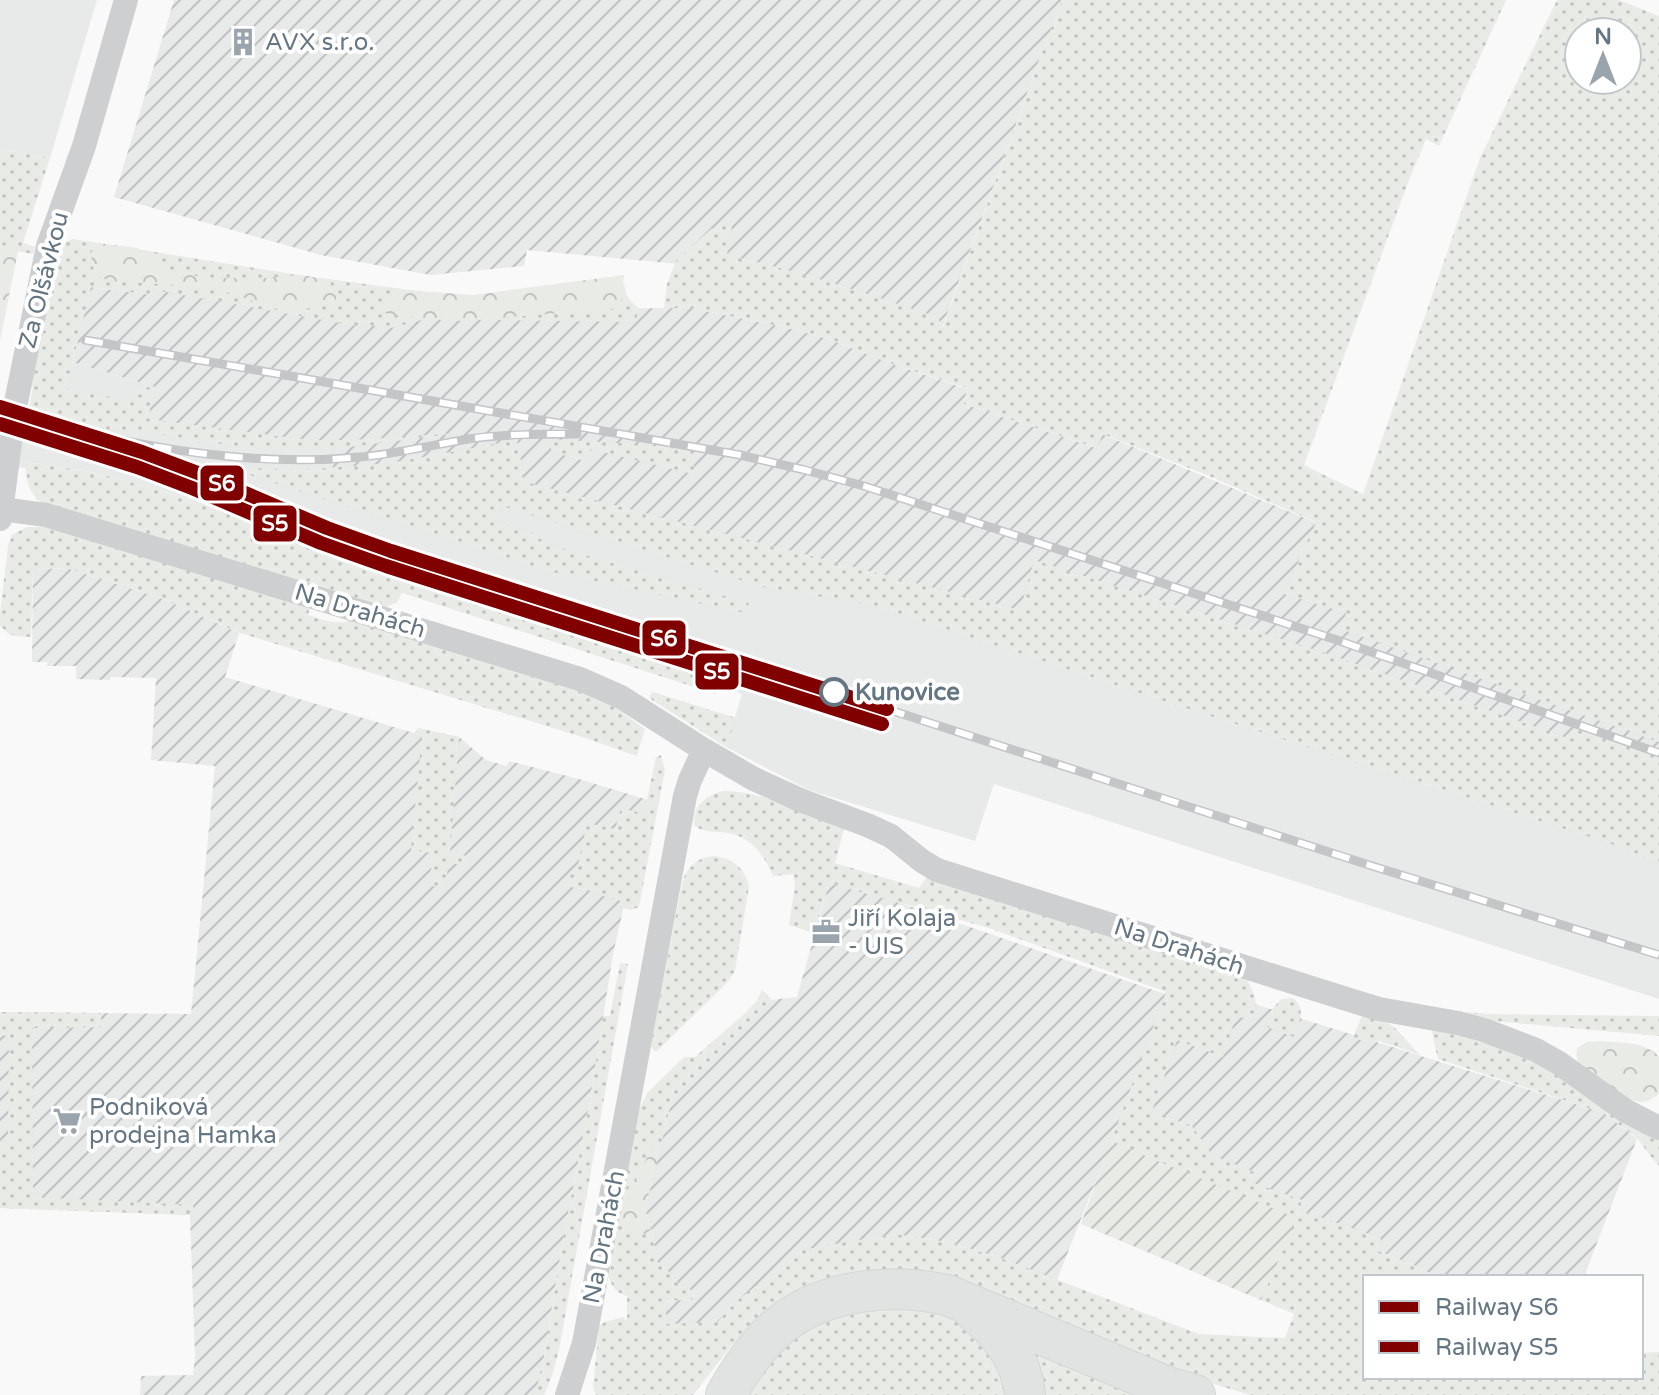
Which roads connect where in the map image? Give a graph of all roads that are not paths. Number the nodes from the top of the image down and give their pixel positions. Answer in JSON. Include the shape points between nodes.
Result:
{"nodes":[{"id":1,"x":126,"y":0,"type":"edge"},
{"id":2,"x":1,"y":514,"type":"edge"},
{"id":3,"x":704,"y":750,"type":"junction"},
{"id":4,"x":1659,"y":1128,"type":"edge"},
{"id":5,"x":963,"y":1301,"type":"junction"},
{"id":6,"x":567,"y":1395,"type":"edge"},
{"id":7,"x":726,"y":1395,"type":"edge"},
{"id":8,"x":1025,"y":1395,"type":"edge"},
{"id":9,"x":1195,"y":1395,"type":"edge"}],
"edges":[{"from":1,"to":2,"type":"street","name":"Za Olšávkou","via":[[84,146],[48,246],[14,412]]},
{"from":2,"to":3,"type":"street","name":"Na Drahách","via":[[46,515],[580,679],[621,697]]},
{"from":3,"to":4,"type":"street","name":"Na Drahách","via":[[754,779],[891,836],[937,870],[1379,1009],[1458,1023],[1510,1040],[1548,1056]]},
{"from":3,"to":6,"type":"street","name":"Na Drahách","via":[[685,796],[584,1343]]},
{"from":5,"to":7,"type":"main road","via":[[925,1290],[892,1289],[812,1307],[783,1323],[756,1349]]},
{"from":5,"to":8,"type":"main road","via":[[1007,1345]]},
{"from":5,"to":9,"type":"main road"}]}
